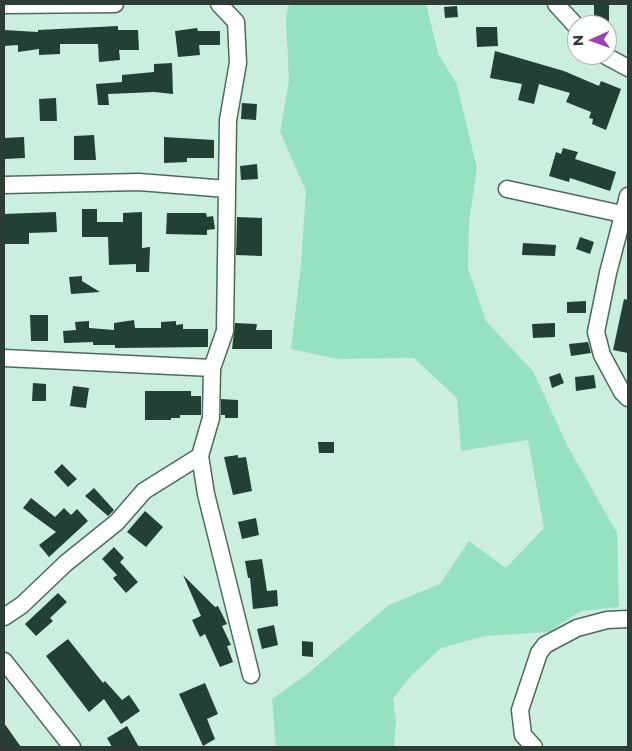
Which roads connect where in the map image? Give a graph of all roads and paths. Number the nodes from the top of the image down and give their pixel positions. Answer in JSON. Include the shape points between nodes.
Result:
{"nodes":[{"id":1,"x":115,"y":4,"type":"edge"},
{"id":2,"x":219,"y":4,"type":"edge"},
{"id":3,"x":556,"y":4,"type":"edge"},
{"id":4,"x":4,"y":5,"type":"edge"},
{"id":5,"x":567,"y":16,"type":"edge"},
{"id":6,"x":617,"y":62,"type":"edge"},
{"id":7,"x":628,"y":68,"type":"edge"},
{"id":8,"x":4,"y":185,"type":"edge"},
{"id":9,"x":227,"y":189,"type":"junction"},
{"id":10,"x":507,"y":190,"type":"dead end"},
{"id":11,"x":628,"y":196,"type":"edge"},
{"id":12,"x":624,"y":216,"type":"edge"},
{"id":13,"x":4,"y":358,"type":"edge"},
{"id":14,"x":212,"y":368,"type":"junction"},
{"id":15,"x":628,"y":398,"type":"edge"},
{"id":16,"x":200,"y":456,"type":"junction"},
{"id":17,"x":4,"y":617,"type":"edge"},
{"id":18,"x":628,"y":619,"type":"edge"},
{"id":19,"x":4,"y":661,"type":"edge"},
{"id":20,"x":251,"y":675,"type":"dead end"},
{"id":21,"x":524,"y":743,"type":"edge"},
{"id":22,"x":72,"y":747,"type":"edge"}],
"edges":[{"from":1,"to":4,"type":"street"},
{"from":2,"to":9,"type":"street","via":[[236,22],[238,63],[228,120]]},
{"from":3,"to":5,"type":"street"},
{"from":6,"to":7,"type":"street"},
{"from":8,"to":9,"type":"street","via":[[139,182]]},
{"from":9,"to":14,"type":"street","via":[[225,331]]},
{"from":10,"to":12,"type":"street"},
{"from":11,"to":12,"type":"street"},
{"from":12,"to":15,"type":"street","via":[[596,332],[602,355]]},
{"from":13,"to":14,"type":"street"},
{"from":14,"to":16,"type":"street","via":[[211,418]]},
{"from":16,"to":17,"type":"street","via":[[144,491],[117,522]]},
{"from":16,"to":20,"type":"street","via":[[206,494]]},
{"from":18,"to":21,"type":"street","via":[[607,620],[577,628],[544,645],[520,710]]},
{"from":19,"to":22,"type":"street"}]}
